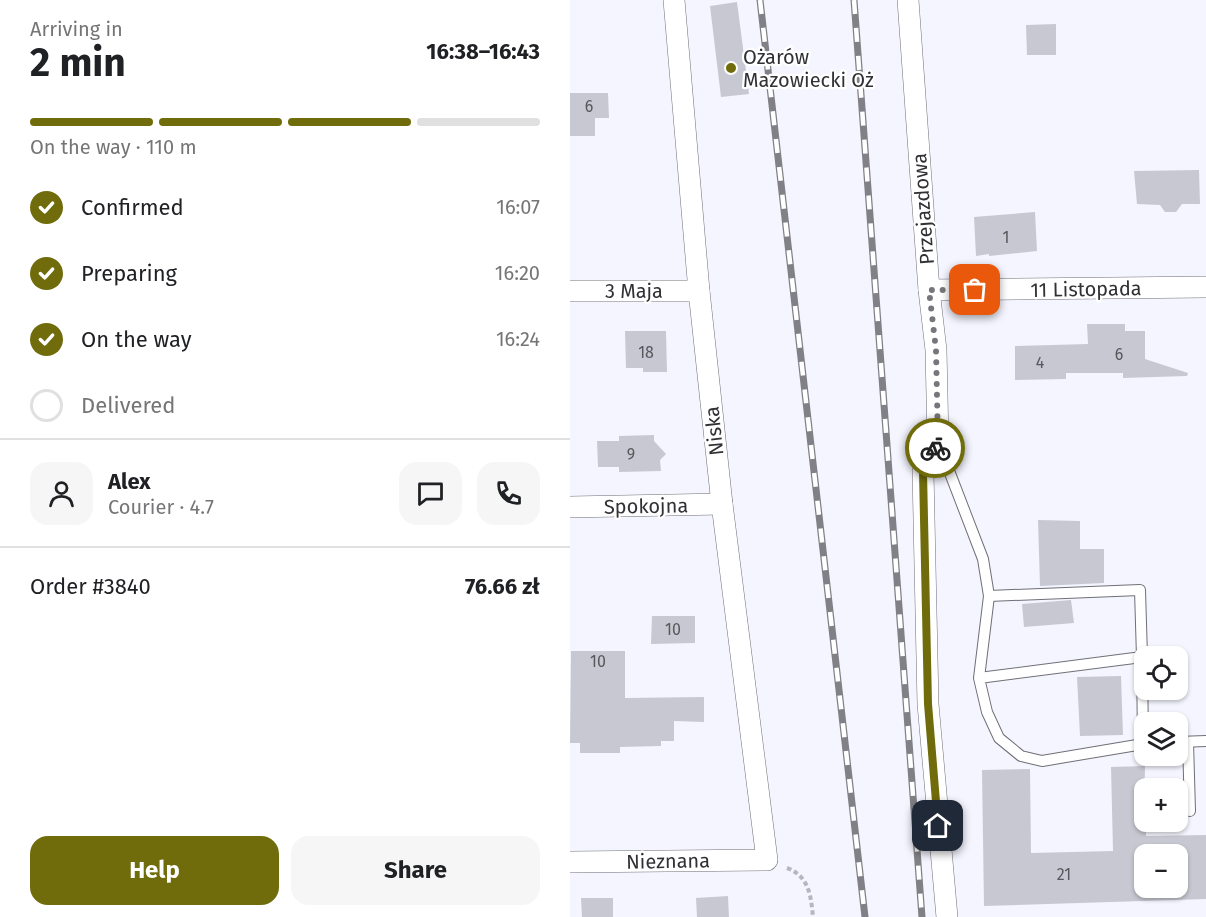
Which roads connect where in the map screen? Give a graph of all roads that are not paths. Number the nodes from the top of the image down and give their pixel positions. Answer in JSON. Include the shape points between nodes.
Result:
{"nodes":[{"id":1,"x":674,"y":0,"type":"edge"},
{"id":2,"x":908,"y":0,"type":"edge"},
{"id":3,"x":1206,"y":287,"type":"edge"},
{"id":4,"x":929,"y":290,"type":"junction"},
{"id":5,"x":570,"y":291,"type":"edge"},
{"id":6,"x":699,"y":291,"type":"junction"},
{"id":7,"x":938,"y":442,"type":"junction"},
{"id":8,"x":722,"y":504,"type":"junction"},
{"id":9,"x":570,"y":507,"type":"edge"},
{"id":10,"x":989,"y":596,"type":"junction"},
{"id":11,"x":1142,"y":646,"type":"edge"},
{"id":12,"x":1134,"y":658,"type":"edge"},
{"id":13,"x":979,"y":678,"type":"junction"},
{"id":14,"x":1206,"y":741,"type":"edge"},
{"id":15,"x":1188,"y":742,"type":"edge"},
{"id":16,"x":1134,"y":746,"type":"edge"},
{"id":17,"x":1185,"y":766,"type":"edge"},
{"id":18,"x":1190,"y":811,"type":"dead end"},
{"id":19,"x":767,"y":860,"type":"joint"},
{"id":20,"x":570,"y":862,"type":"edge"},
{"id":21,"x":947,"y":917,"type":"edge"}],
"edges":[{"from":1,"to":6,"type":"street","name":"Niska"},
{"from":2,"to":4,"type":"street","name":"Przejazdowa"},
{"from":3,"to":4,"type":"street","name":"11 Listopada"},
{"from":4,"to":7,"type":"street","name":"Przejazdowa","via":[[936,350]]},
{"from":5,"to":6,"type":"street","name":"3 Maja"},
{"from":6,"to":8,"type":"street","name":"Niska"},
{"from":7,"to":10,"type":"lane","via":[[983,559]]},
{"from":7,"to":21,"type":"street","name":"Przejazdowa","via":[[923,472],[928,704]]},
{"from":8,"to":9,"type":"street","name":"Spokojna"},
{"from":8,"to":19,"type":"street","name":"Niska"},
{"from":10,"to":11,"type":"lane","via":[[1140,590]]},
{"from":10,"to":13,"type":"lane"},
{"from":12,"to":13,"type":"lane"},
{"from":13,"to":16,"type":"lane","via":[[987,712],[999,738],[1021,756],[1042,761]]},
{"from":14,"to":15,"type":"lane"},
{"from":17,"to":18,"type":"lane"},
{"from":19,"to":20,"type":"street","name":"Nieznana"}]}
